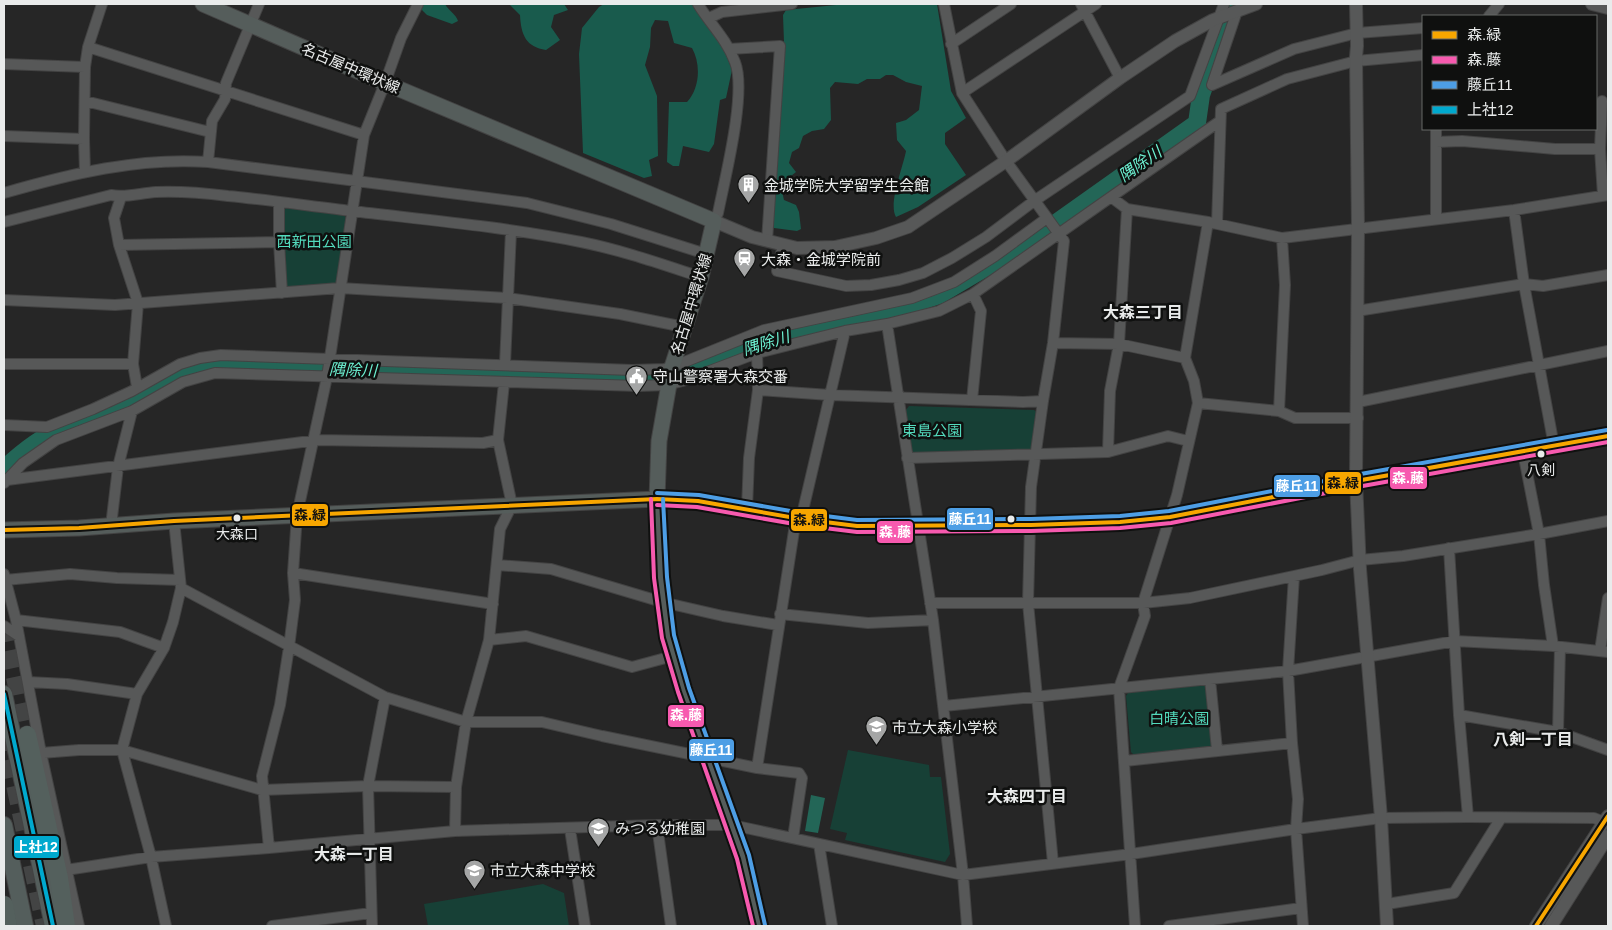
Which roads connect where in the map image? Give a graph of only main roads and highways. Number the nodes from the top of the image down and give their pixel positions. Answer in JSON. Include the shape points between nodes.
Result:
{"nodes":[{"id":1,"x":203,"y":4,"type":"edge"},
{"id":2,"x":1608,"y":440,"type":"edge"},
{"id":3,"x":657,"y":499,"type":"junction"},
{"id":4,"x":4,"y":530,"type":"edge"},
{"id":5,"x":4,"y":694,"type":"edge"},
{"id":6,"x":26,"y":736,"type":"tunnel mouth"},
{"id":7,"x":4,"y":825,"type":"edge"},
{"id":8,"x":4,"y":906,"type":"edge"},
{"id":9,"x":8,"y":926,"type":"edge"},
{"id":10,"x":25,"y":926,"type":"edge"},
{"id":11,"x":53,"y":926,"type":"edge"},
{"id":12,"x":66,"y":926,"type":"edge"},
{"id":13,"x":759,"y":926,"type":"edge"}],
"edges":[{"from":1,"to":3,"type":"main road","name":"名古屋中環状線","via":[[714,222],[701,277],[669,376],[658,441]]},
{"from":2,"to":3,"type":"main road","via":[[1554,446],[1170,517],[1112,523],[857,526],[680,499]]},
{"from":3,"to":4,"type":"main road"},
{"from":3,"to":13,"type":"main road","name":"名古屋中環状線","via":[[662,602],[673,656],[732,825]]},
{"from":5,"to":11,"type":"highway"},
{"from":6,"to":12,"type":"highway","via":[[59,878]]},
{"from":7,"to":10,"type":"highway"},
{"from":8,"to":9,"type":"highway"}]}
